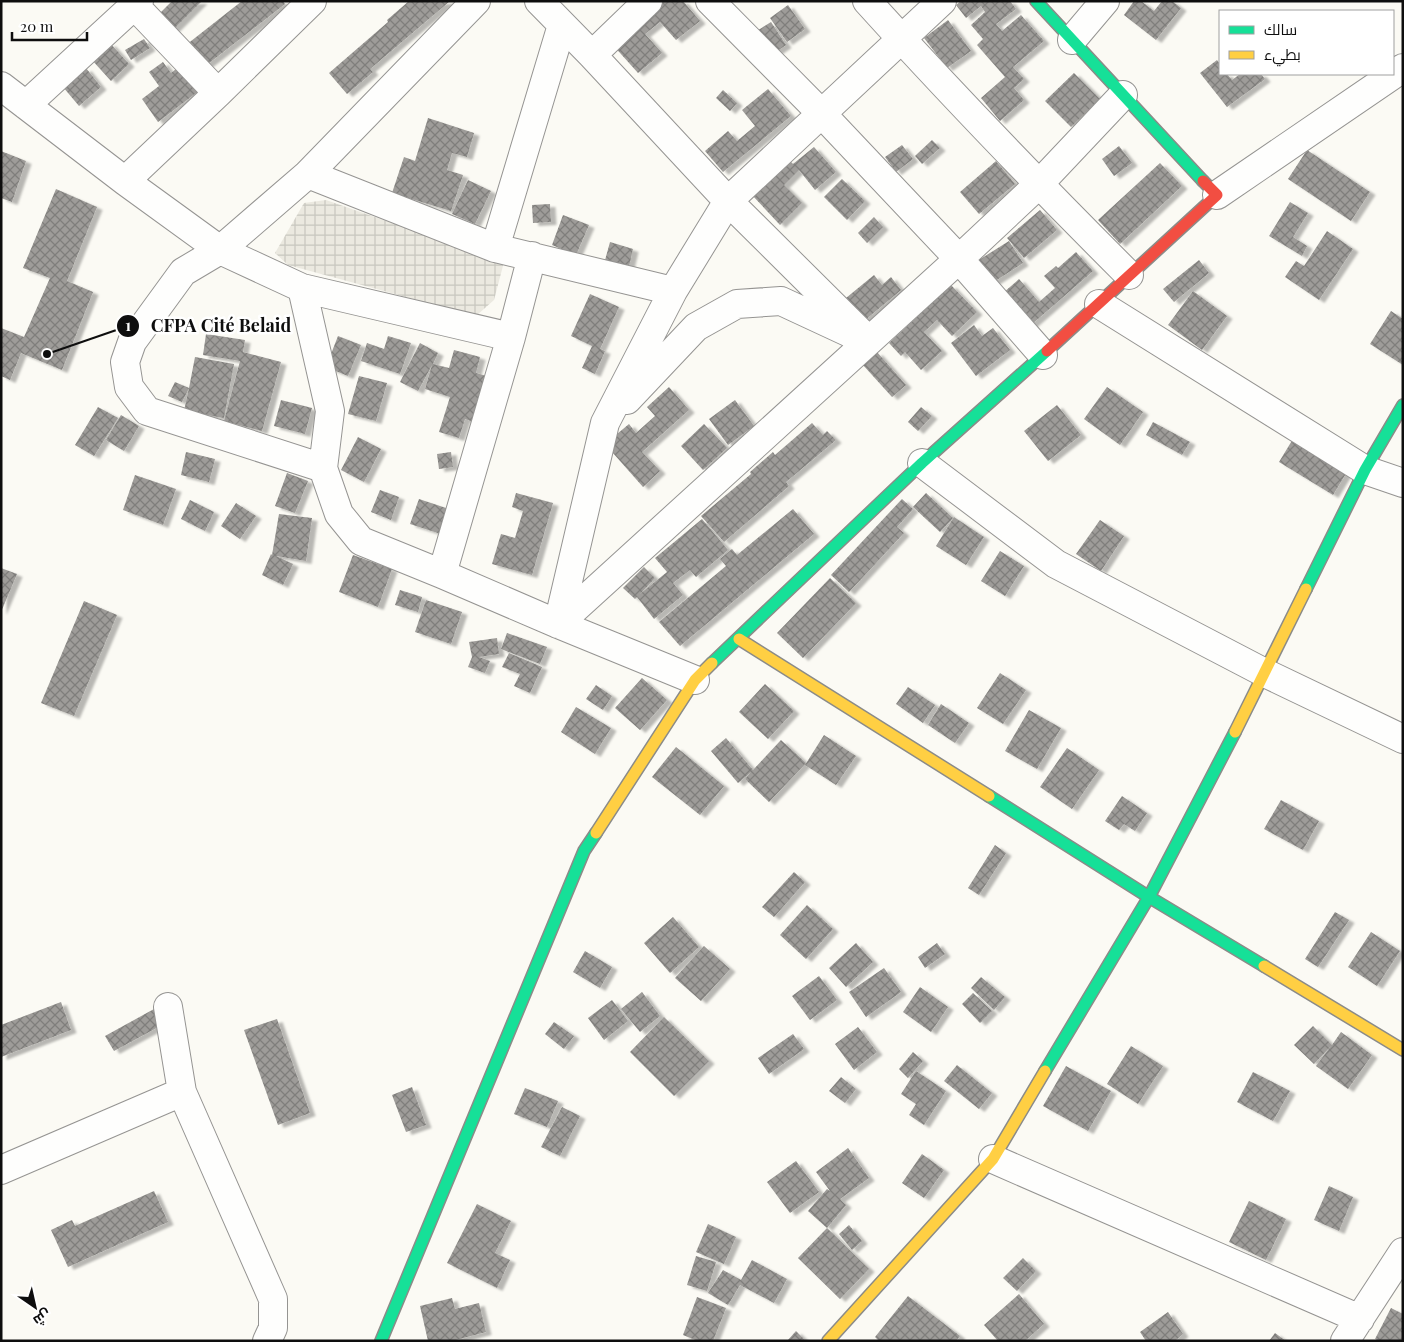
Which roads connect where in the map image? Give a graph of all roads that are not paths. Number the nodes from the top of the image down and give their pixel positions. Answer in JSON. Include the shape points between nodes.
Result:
{"nodes":[{"id":1,"x":312,"y":1,"type":"edge"},
{"id":2,"x":476,"y":1,"type":"edge"},
{"id":3,"x":539,"y":1,"type":"edge"},
{"id":4,"x":648,"y":1,"type":"edge"},
{"id":5,"x":710,"y":1,"type":"edge"},
{"id":6,"x":867,"y":1,"type":"edge"},
{"id":7,"x":942,"y":1,"type":"edge"},
{"id":8,"x":1036,"y":1,"type":"edge"},
{"id":9,"x":1105,"y":1,"type":"edge"},
{"id":10,"x":137,"y":4,"type":"edge"},
{"id":11,"x":562,"y":25,"type":"junction"},
{"id":12,"x":901,"y":39,"type":"junction"},
{"id":13,"x":1072,"y":40,"type":"junction"},
{"id":14,"x":592,"y":55,"type":"junction"},
{"id":15,"x":1393,"y":75,"type":"edge"},
{"id":16,"x":1,"y":86,"type":"edge"},
{"id":17,"x":218,"y":93,"type":"junction"},
{"id":18,"x":1123,"y":95,"type":"junction"},
{"id":19,"x":26,"y":105,"type":"junction"},
{"id":20,"x":821,"y":113,"type":"junction"},
{"id":21,"x":308,"y":174,"type":"junction"},
{"id":22,"x":125,"y":181,"type":"junction"},
{"id":23,"x":1039,"y":184,"type":"junction"},
{"id":24,"x":1217,"y":195,"type":"junction"},
{"id":25,"x":728,"y":201,"type":"junction"},
{"id":26,"x":495,"y":248,"type":"junction"},
{"id":27,"x":220,"y":250,"type":"junction"},
{"id":28,"x":532,"y":256,"type":"junction"},
{"id":29,"x":959,"y":260,"type":"junction"},
{"id":30,"x":1130,"y":275,"type":"junction"},
{"id":31,"x":302,"y":288,"type":"junction"},
{"id":32,"x":673,"y":291,"type":"junction"},
{"id":33,"x":1099,"y":304,"type":"junction"},
{"id":34,"x":511,"y":337,"type":"junction"},
{"id":35,"x":869,"y":342,"type":"junction"},
{"id":36,"x":1043,"y":355,"type":"junction"},
{"id":37,"x":1403,"y":405,"type":"edge"},
{"id":38,"x":605,"y":424,"type":"junction"},
{"id":39,"x":922,"y":463,"type":"junction"},
{"id":40,"x":323,"y":468,"type":"junction"},
{"id":41,"x":1365,"y":470,"type":"junction"},
{"id":42,"x":1403,"y":482,"type":"edge"},
{"id":43,"x":442,"y":574,"type":"junction"},
{"id":44,"x":558,"y":624,"type":"junction"},
{"id":45,"x":739,"y":639,"type":"junction"},
{"id":46,"x":1265,"y":673,"type":"junction"},
{"id":47,"x":695,"y":680,"type":"junction"},
{"id":48,"x":1403,"y":739,"type":"edge"},
{"id":49,"x":1149,"y":897,"type":"junction"},
{"id":50,"x":168,"y":1007,"type":"dead end"},
{"id":51,"x":1403,"y":1050,"type":"edge"},
{"id":52,"x":182,"y":1092,"type":"junction"},
{"id":53,"x":993,"y":1159,"type":"junction"},
{"id":54,"x":1,"y":1170,"type":"edge"},
{"id":55,"x":1403,"y":1252,"type":"edge"},
{"id":56,"x":1352,"y":1330,"type":"edge"},
{"id":57,"x":267,"y":1341,"type":"edge"},
{"id":58,"x":381,"y":1341,"type":"edge"},
{"id":59,"x":828,"y":1341,"type":"edge"}],
"edges":[{"from":1,"to":17,"type":"street"},
{"from":2,"to":21,"type":"street"},
{"from":3,"to":11,"type":"street"},
{"from":4,"to":14,"type":"street"},
{"from":5,"to":20,"type":"street"},
{"from":6,"to":12,"type":"street"},
{"from":7,"to":12,"type":"street"},
{"from":8,"to":13,"type":"street"},
{"from":9,"to":13,"type":"street"},
{"from":10,"to":17,"type":"street"},
{"from":10,"to":19,"type":"street"},
{"from":11,"to":14,"type":"street"},
{"from":11,"to":26,"type":"street"},
{"from":12,"to":20,"type":"street"},
{"from":12,"to":23,"type":"street"},
{"from":13,"to":18,"type":"street"},
{"from":14,"to":25,"type":"street"},
{"from":15,"to":24,"type":"street"},
{"from":16,"to":19,"type":"street"},
{"from":17,"to":22,"type":"street"},
{"from":18,"to":23,"type":"street"},
{"from":18,"to":24,"type":"street"},
{"from":19,"to":22,"type":"street"},
{"from":20,"to":25,"type":"street"},
{"from":20,"to":29,"type":"street"},
{"from":21,"to":26,"type":"street"},
{"from":21,"to":27,"type":"street"},
{"from":22,"to":27,"type":"street"},
{"from":23,"to":29,"type":"street"},
{"from":23,"to":30,"type":"street"},
{"from":24,"to":30,"type":"street"},
{"from":25,"to":32,"type":"street"},
{"from":25,"to":35,"type":"street"},
{"from":26,"to":28,"type":"street"},
{"from":27,"to":31,"type":"street"},
{"from":27,"to":40,"type":"street","via":[[183,272],[132,342],[125,362],[129,387],[148,411]]},
{"from":28,"to":32,"type":"street"},
{"from":28,"to":34,"type":"street"},
{"from":29,"to":35,"type":"street"},
{"from":29,"to":36,"type":"street"},
{"from":30,"to":33,"type":"street"},
{"from":31,"to":34,"type":"street"},
{"from":31,"to":40,"type":"street","via":[[330,411]]},
{"from":32,"to":38,"type":"street"},
{"from":33,"to":36,"type":"street"},
{"from":33,"to":41,"type":"street"},
{"from":34,"to":43,"type":"street"},
{"from":35,"to":38,"type":"street","via":[[781,301],[737,304],[696,327]]},
{"from":35,"to":44,"type":"street"},
{"from":36,"to":39,"type":"street"},
{"from":37,"to":41,"type":"street"},
{"from":38,"to":44,"type":"street"},
{"from":39,"to":45,"type":"street"},
{"from":39,"to":46,"type":"street","via":[[1056,564]]},
{"from":40,"to":43,"type":"street","via":[[339,514],[361,541]]},
{"from":41,"to":42,"type":"street"},
{"from":41,"to":46,"type":"street"},
{"from":43,"to":44,"type":"street"},
{"from":44,"to":47,"type":"street"},
{"from":45,"to":47,"type":"street"},
{"from":45,"to":49,"type":"street"},
{"from":46,"to":48,"type":"street"},
{"from":46,"to":49,"type":"street"},
{"from":47,"to":58,"type":"street","via":[[584,851]]},
{"from":49,"to":51,"type":"street"},
{"from":49,"to":53,"type":"street"},
{"from":50,"to":52,"type":"street"},
{"from":52,"to":54,"type":"street"},
{"from":52,"to":57,"type":"street","via":[[273,1299],[273,1328]]},
{"from":53,"to":56,"type":"street"},
{"from":53,"to":59,"type":"street"},
{"from":55,"to":56,"type":"street"}]}
